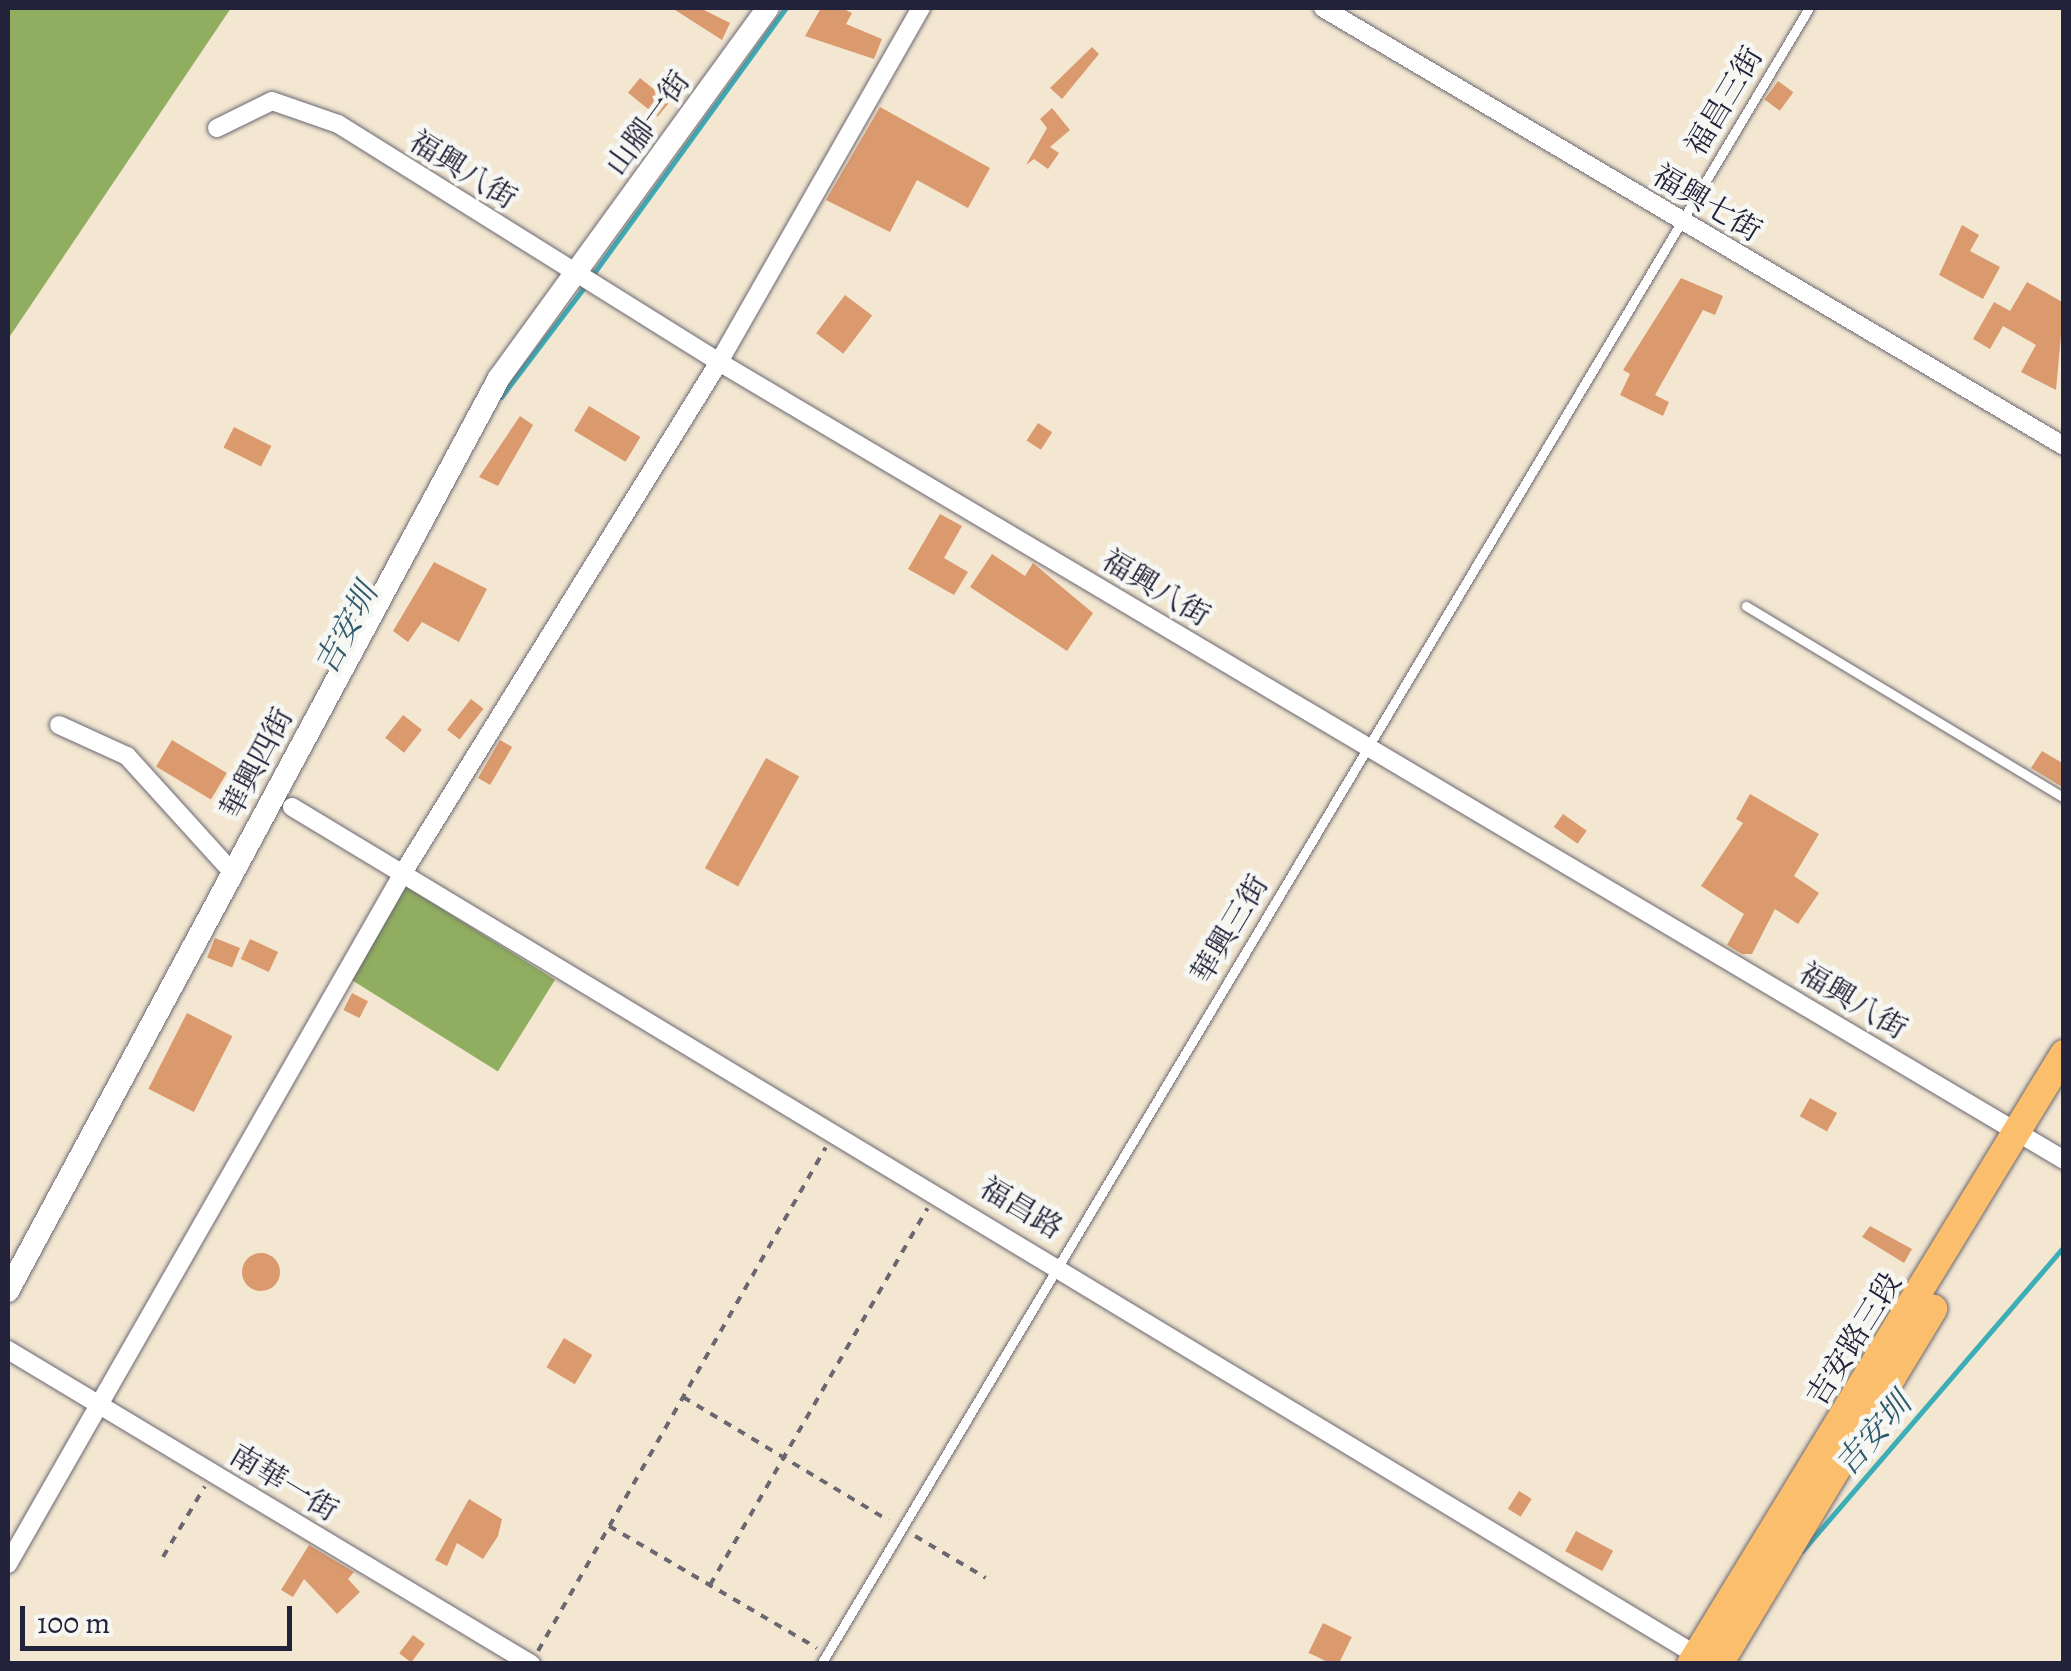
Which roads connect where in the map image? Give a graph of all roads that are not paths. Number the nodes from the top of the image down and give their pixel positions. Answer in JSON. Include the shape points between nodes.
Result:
{"nodes":[{"id":1,"x":768,"y":8,"type":"edge"},
{"id":2,"x":921,"y":8,"type":"edge"},
{"id":3,"x":1322,"y":8,"type":"edge"},
{"id":4,"x":1809,"y":8,"type":"edge"},
{"id":5,"x":218,"y":128,"type":"dead end"},
{"id":6,"x":1682,"y":220,"type":"junction"},
{"id":7,"x":585,"y":279,"type":"junction"},
{"id":8,"x":718,"y":362,"type":"junction"},
{"id":9,"x":2064,"y":446,"type":"edge"},
{"id":10,"x":1746,"y":606,"type":"dead end"},
{"id":11,"x":59,"y":725,"type":"dead end"},
{"id":12,"x":1370,"y":746,"type":"junction"},
{"id":13,"x":283,"y":798,"type":"junction"},
{"id":14,"x":2064,"y":798,"type":"edge"},
{"id":15,"x":406,"y":868,"type":"junction"},
{"id":16,"x":232,"y":872,"type":"junction"},
{"id":17,"x":2064,"y":1054,"type":"edge"},
{"id":18,"x":2064,"y":1089,"type":"edge"},
{"id":19,"x":2027,"y":1137,"type":"junction"},
{"id":20,"x":2064,"y":1160,"type":"edge"},
{"id":21,"x":1056,"y":1264,"type":"junction"},
{"id":22,"x":8,"y":1291,"type":"edge"},
{"id":23,"x":8,"y":1350,"type":"edge"},
{"id":24,"x":102,"y":1408,"type":"junction"},
{"id":25,"x":8,"y":1564,"type":"edge"},
{"id":26,"x":824,"y":1659,"type":"edge"},
{"id":27,"x":1706,"y":1661,"type":"edge"},
{"id":28,"x":531,"y":1663,"type":"edge"}],
"edges":[{"from":1,"to":7,"type":"street","name":"山腳一街"},
{"from":2,"to":8,"type":"street"},
{"from":3,"to":6,"type":"street","name":"福興七街"},
{"from":4,"to":6,"type":"lane","name":"福昌三街"},
{"from":5,"to":7,"type":"street","name":"福興八街","via":[[272,101],[301,104]]},
{"from":6,"to":9,"type":"street","name":"福興七街"},
{"from":6,"to":12,"type":"lane","name":"華興三街"},
{"from":7,"to":8,"type":"street","name":"福興八街"},
{"from":7,"to":13,"type":"street","name":"華興四街","via":[[499,378]]},
{"from":8,"to":12,"type":"street","name":"福興八街"},
{"from":8,"to":15,"type":"street"},
{"from":10,"to":14,"type":"lane"},
{"from":11,"to":16,"type":"street","via":[[128,756]]},
{"from":12,"to":19,"type":"street","name":"福興八街"},
{"from":12,"to":21,"type":"lane","name":"華興三街"},
{"from":13,"to":15,"type":"street","name":"福昌路"},
{"from":13,"to":16,"type":"street","name":"華興四街"},
{"from":15,"to":21,"type":"street","name":"福昌路"},
{"from":15,"to":24,"type":"street"},
{"from":16,"to":22,"type":"street","name":"華興四街"},
{"from":17,"to":19,"type":"main road","name":"吉安路三段"},
{"from":18,"to":19,"type":"main road","name":"吉安路三段"},
{"from":19,"to":20,"type":"street","name":"福興八街"},
{"from":19,"to":27,"type":"main road","name":"吉安路三段"},
{"from":21,"to":26,"type":"lane","name":"華興三街"},
{"from":21,"to":27,"type":"street","name":"福昌路"},
{"from":23,"to":24,"type":"street","name":"南華一街"},
{"from":24,"to":25,"type":"street"},
{"from":24,"to":28,"type":"street","name":"南華一街"}]}
